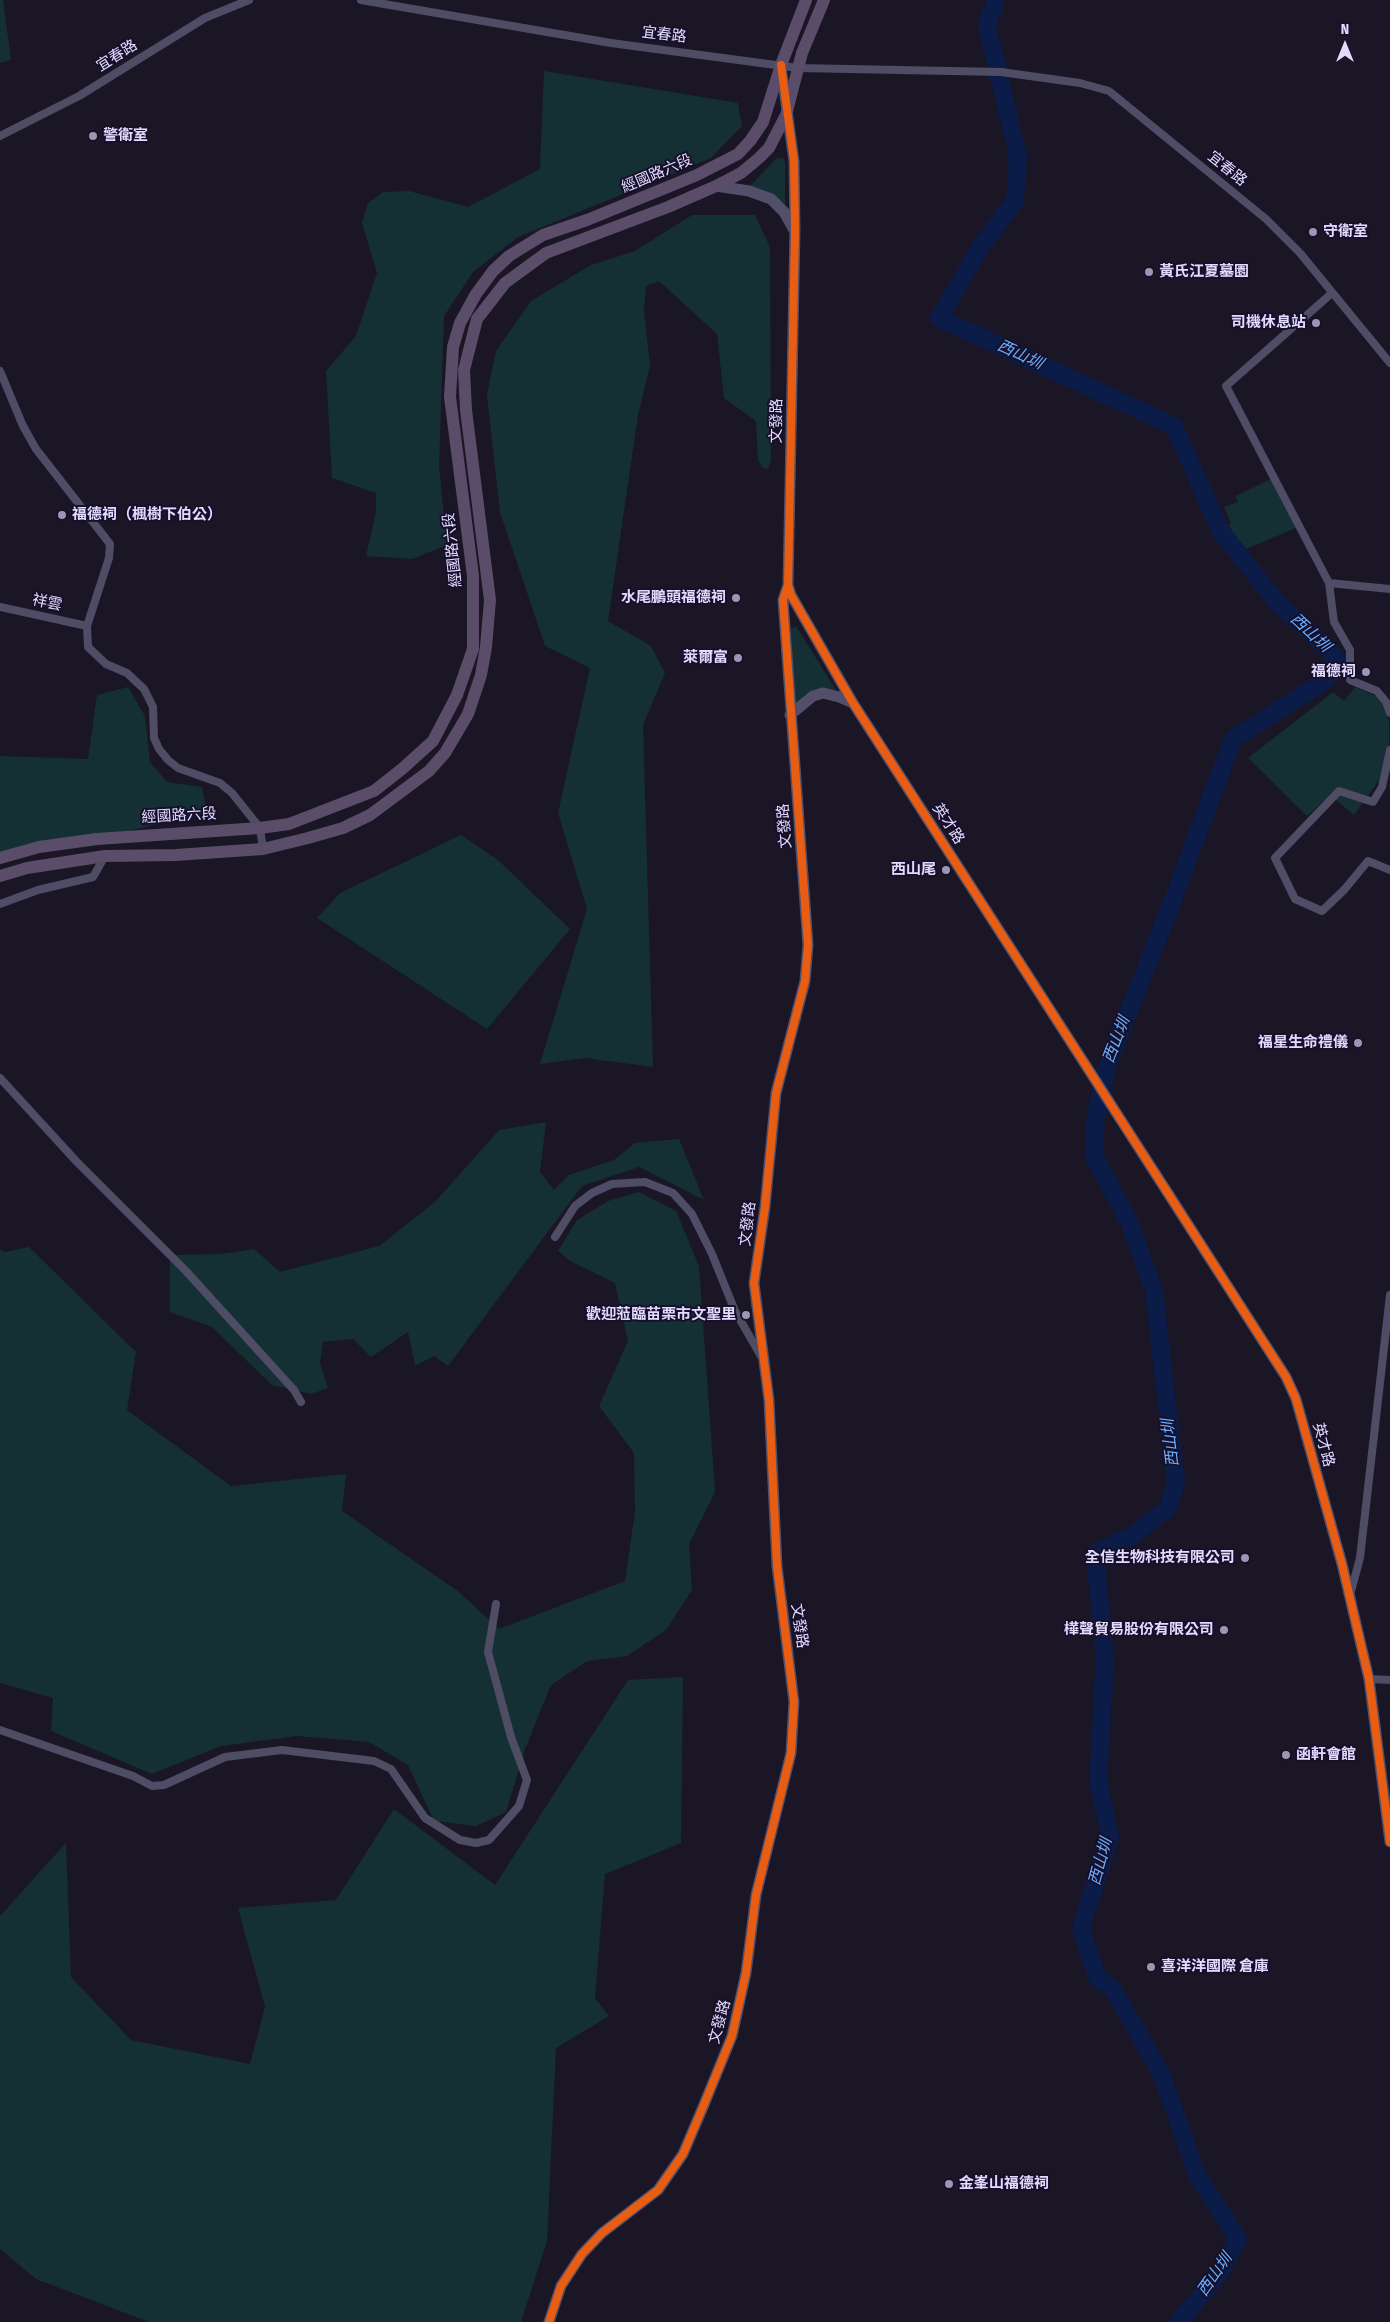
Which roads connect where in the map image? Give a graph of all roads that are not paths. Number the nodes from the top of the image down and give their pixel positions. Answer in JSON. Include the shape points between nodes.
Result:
{"nodes":[{"id":1,"x":249,"y":0,"type":"edge"},
{"id":2,"x":361,"y":0,"type":"edge"},
{"id":3,"x":806,"y":0,"type":"edge"},
{"id":4,"x":824,"y":0,"type":"edge"},
{"id":5,"x":780,"y":65,"type":"junction"},
{"id":6,"x":798,"y":68,"type":"junction"},
{"id":7,"x":786,"y":115,"type":"junction"},
{"id":8,"x":0,"y":136,"type":"edge"},
{"id":9,"x":716,"y":186,"type":"junction"},
{"id":10,"x":794,"y":230,"type":"junction"},
{"id":11,"x":536,"y":239,"type":"junction"},
{"id":12,"x":546,"y":253,"type":"junction"},
{"id":13,"x":1332,"y":293,"type":"junction"},
{"id":14,"x":1390,"y":363,"type":"edge"},
{"id":15,"x":0,"y":371,"type":"edge"},
{"id":16,"x":1330,"y":583,"type":"junction"},
{"id":17,"x":788,"y":585,"type":"junction"},
{"id":18,"x":1390,"y":589,"type":"edge"},
{"id":19,"x":0,"y":607,"type":"edge"},
{"id":20,"x":87,"y":626,"type":"junction"},
{"id":21,"x":853,"y":703,"type":"junction"},
{"id":22,"x":1390,"y":713,"type":"edge"},
{"id":23,"x":790,"y":715,"type":"junction"},
{"id":24,"x":1390,"y":750,"type":"edge"},
{"id":25,"x":260,"y":828,"type":"junction"},
{"id":26,"x":104,"y":838,"type":"junction"},
{"id":27,"x":263,"y":849,"type":"junction"},
{"id":28,"x":105,"y":856,"type":"junction"},
{"id":29,"x":0,"y":858,"type":"edge"},
{"id":30,"x":1390,"y":870,"type":"edge"},
{"id":31,"x":0,"y":876,"type":"edge"},
{"id":32,"x":0,"y":904,"type":"edge"},
{"id":33,"x":0,"y":1078,"type":"edge"},
{"id":34,"x":554,"y":1237,"type":"dead end"},
{"id":35,"x":1390,"y":1295,"type":"edge"},
{"id":36,"x":765,"y":1362,"type":"junction"},
{"id":37,"x":301,"y":1402,"type":"dead end"},
{"id":38,"x":1349,"y":1597,"type":"junction"},
{"id":39,"x":496,"y":1604,"type":"dead end"},
{"id":40,"x":1369,"y":1679,"type":"junction"},
{"id":41,"x":1390,"y":1680,"type":"edge"},
{"id":42,"x":0,"y":1730,"type":"edge"},
{"id":43,"x":1390,"y":1842,"type":"edge"},
{"id":44,"x":549,"y":2322,"type":"edge"}],
"edges":[{"from":1,"to":8,"type":"street","name":"宜春路","via":[[205,18],[79,96]]},
{"from":2,"to":5,"type":"street","name":"宜春路","via":[[611,42]]},
{"from":3,"to":5,"type":"main road","name":"經國路六段"},
{"from":4,"to":6,"type":"main road","name":"經國路六段"},
{"from":5,"to":6,"type":"street","name":"宜春路"},
{"from":5,"to":7,"type":"street","name":"文發路"},
{"from":5,"to":11,"type":"main road","name":"經國路六段","via":[[763,122],[738,154],[697,175]]},
{"from":6,"to":7,"type":"main road","name":"經國路六段"},
{"from":6,"to":13,"type":"street","name":"宜春路","via":[[1001,72],[1080,83],[1109,92],[1266,219],[1300,253]]},
{"from":7,"to":9,"type":"main road","name":"經國路六段","via":[[769,148],[760,158]]},
{"from":7,"to":10,"type":"street","name":"文發路","via":[[794,161]]},
{"from":9,"to":10,"type":"street","via":[[749,190],[771,199],[784,212]]},
{"from":9,"to":12,"type":"main road","name":"經國路六段"},
{"from":10,"to":17,"type":"street","name":"文發路"},
{"from":11,"to":12,"type":"main road"},
{"from":11,"to":25,"type":"main road","name":"經國路六段","via":[[492,271],[460,323],[453,347],[450,397],[473,576],[475,618],[473,649],[457,695],[433,741],[374,791],[289,824]]},
{"from":12,"to":27,"type":"main road","name":"經國路六段","via":[[504,283],[477,319],[464,370],[466,410],[490,600],[484,659],[468,714],[445,753],[428,771],[370,815],[342,828]]},
{"from":13,"to":14,"type":"street","name":"宜春路"},
{"from":13,"to":16,"type":"street","via":[[1226,386]]},
{"from":15,"to":20,"type":"street","via":[[36,449],[110,544],[109,558]]},
{"from":16,"to":18,"type":"street"},
{"from":16,"to":22,"type":"street","via":[[1334,622],[1350,650],[1350,680],[1377,691]]},
{"from":17,"to":21,"type":"street","name":"英才路"},
{"from":17,"to":23,"type":"street","name":"文發路","via":[[783,600]]},
{"from":19,"to":20,"type":"street","name":"祥雲"},
{"from":20,"to":25,"type":"street","via":[[88,647],[106,664],[127,673],[147,694],[153,707],[154,738],[168,760],[178,768],[220,783]]},
{"from":21,"to":23,"type":"street","via":[[823,693],[812,696]]},
{"from":21,"to":38,"type":"street","name":"英才路","via":[[1286,1378],[1296,1399]]},
{"from":23,"to":36,"type":"street","name":"文發路","via":[[808,945],[805,981],[776,1093],[754,1283]]},
{"from":24,"to":30,"type":"street","via":[[1382,787],[1373,802],[1339,791],[1275,858],[1295,899],[1322,911],[1368,861]]},
{"from":25,"to":26,"type":"main road","name":"經國路六段"},
{"from":25,"to":27,"type":"street"},
{"from":26,"to":28,"type":"main road"},
{"from":26,"to":29,"type":"main road","name":"經國路六段","via":[[39,847]]},
{"from":27,"to":28,"type":"main road","name":"經國路六段"},
{"from":28,"to":31,"type":"main road","name":"經國路六段","via":[[28,868]]},
{"from":28,"to":32,"type":"street","via":[[93,877],[38,890]]},
{"from":33,"to":37,"type":"street","via":[[77,1162],[185,1270],[294,1390]]},
{"from":34,"to":36,"type":"street","via":[[575,1206],[592,1192],[612,1184],[645,1182],[673,1193],[692,1214],[735,1312]]},
{"from":35,"to":38,"type":"street","via":[[1360,1558]]},
{"from":36,"to":44,"type":"street","name":"文發路","via":[[777,1566],[790,1662],[794,1724],[792,1753],[756,1895],[746,1973],[732,2036],[683,2154],[658,2190],[602,2232],[582,2254],[561,2286]]},
{"from":38,"to":40,"type":"street","name":"英才路"},
{"from":39,"to":42,"type":"street","via":[[488,1652],[511,1737],[527,1780],[519,1806],[489,1840],[476,1843],[460,1840],[425,1818],[391,1769],[374,1761],[282,1750],[225,1757],[164,1785],[152,1786],[133,1776]]},
{"from":40,"to":41,"type":"street"},
{"from":40,"to":43,"type":"street","name":"英才路"}]}
